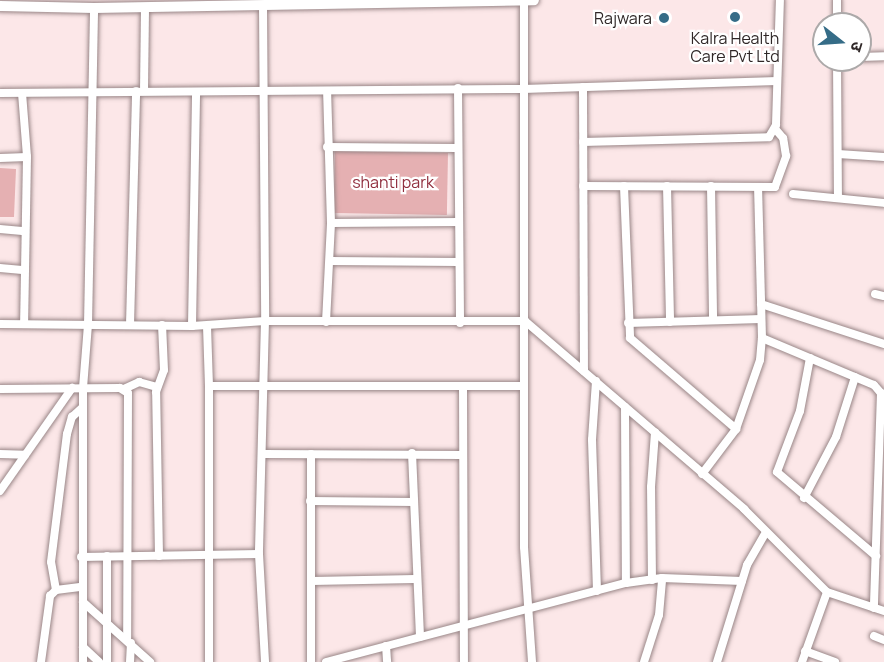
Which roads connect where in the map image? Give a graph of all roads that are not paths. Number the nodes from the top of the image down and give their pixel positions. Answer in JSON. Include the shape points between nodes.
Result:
{"nodes":[{"id":1,"x":524,"y":0,"type":"edge"},
{"id":2,"x":534,"y":0,"type":"edge"},
{"id":3,"x":780,"y":0,"type":"edge"},
{"id":4,"x":394,"y":1,"type":"edge"},
{"id":5,"x":218,"y":3,"type":"edge"},
{"id":6,"x":263,"y":4,"type":"junction"},
{"id":7,"x":0,"y":6,"type":"edge"},
{"id":8,"x":145,"y":7,"type":"junction"},
{"id":9,"x":94,"y":8,"type":"junction"},
{"id":10,"x":837,"y":72,"type":"edge"},
{"id":11,"x":777,"y":81,"type":"junction"},
{"id":12,"x":583,"y":87,"type":"junction"},
{"id":13,"x":458,"y":88,"type":"junction"},
{"id":14,"x":523,"y":89,"type":"junction"},
{"id":15,"x":90,"y":91,"type":"junction"},
{"id":16,"x":140,"y":91,"type":"junction"},
{"id":17,"x":264,"y":91,"type":"junction"},
{"id":18,"x":196,"y":92,"type":"junction"},
{"id":19,"x":327,"y":92,"type":"junction"},
{"id":20,"x":0,"y":93,"type":"edge"},
{"id":21,"x":22,"y":93,"type":"junction"},
{"id":22,"x":776,"y":130,"type":"junction"},
{"id":23,"x":583,"y":142,"type":"junction"},
{"id":24,"x":327,"y":147,"type":"junction"},
{"id":25,"x":457,"y":148,"type":"junction"},
{"id":26,"x":838,"y":154,"type":"junction"},
{"id":27,"x":27,"y":157,"type":"junction"},
{"id":28,"x":0,"y":158,"type":"edge"},
{"id":29,"x":884,"y":158,"type":"edge"},
{"id":30,"x":583,"y":186,"type":"junction"},
{"id":31,"x":624,"y":186,"type":"junction"},
{"id":32,"x":667,"y":186,"type":"junction"},
{"id":33,"x":711,"y":186,"type":"junction"},
{"id":34,"x":758,"y":187,"type":"junction"},
{"id":35,"x":793,"y":194,"type":"dead end"},
{"id":36,"x":838,"y":198,"type":"junction"},
{"id":37,"x":884,"y":203,"type":"edge"},
{"id":38,"x":459,"y":222,"type":"junction"},
{"id":39,"x":330,"y":223,"type":"junction"},
{"id":40,"x":0,"y":229,"type":"edge"},
{"id":41,"x":25,"y":231,"type":"junction"},
{"id":42,"x":330,"y":261,"type":"junction"},
{"id":43,"x":459,"y":262,"type":"junction"},
{"id":44,"x":0,"y":268,"type":"edge"},
{"id":45,"x":25,"y":270,"type":"junction"},
{"id":46,"x":761,"y":304,"type":"junction"},
{"id":47,"x":713,"y":319,"type":"junction"},
{"id":48,"x":761,"y":319,"type":"junction"},
{"id":49,"x":265,"y":321,"type":"junction"},
{"id":50,"x":525,"y":321,"type":"junction"},
{"id":51,"x":326,"y":322,"type":"junction"},
{"id":52,"x":670,"y":322,"type":"junction"},
{"id":53,"x":24,"y":323,"type":"junction"},
{"id":54,"x":460,"y":323,"type":"junction"},
{"id":55,"x":628,"y":323,"type":"junction"},
{"id":56,"x":0,"y":324,"type":"edge"},
{"id":57,"x":88,"y":325,"type":"junction"},
{"id":58,"x":130,"y":325,"type":"junction"},
{"id":59,"x":162,"y":325,"type":"junction"},
{"id":60,"x":192,"y":326,"type":"junction"},
{"id":61,"x":207,"y":326,"type":"junction"},
{"id":62,"x":762,"y":338,"type":"junction"},
{"id":63,"x":884,"y":344,"type":"edge"},
{"id":64,"x":810,"y":358,"type":"junction"},
{"id":65,"x":584,"y":371,"type":"junction"},
{"id":66,"x":855,"y":377,"type":"junction"},
{"id":67,"x":596,"y":381,"type":"junction"},
{"id":68,"x":265,"y":385,"type":"junction"},
{"id":69,"x":209,"y":386,"type":"junction"},
{"id":70,"x":524,"y":386,"type":"junction"},
{"id":71,"x":156,"y":387,"type":"junction"},
{"id":72,"x":72,"y":388,"type":"junction"},
{"id":73,"x":83,"y":388,"type":"junction"},
{"id":74,"x":463,"y":388,"type":"junction"},
{"id":75,"x":0,"y":389,"type":"edge"},
{"id":76,"x":124,"y":389,"type":"junction"},
{"id":77,"x":625,"y":407,"type":"junction"},
{"id":78,"x":82,"y":408,"type":"junction"},
{"id":79,"x":736,"y":429,"type":"junction"},
{"id":80,"x":656,"y":432,"type":"junction"},
{"id":81,"x":412,"y":453,"type":"junction"},
{"id":82,"x":0,"y":454,"type":"edge"},
{"id":83,"x":264,"y":454,"type":"junction"},
{"id":84,"x":311,"y":454,"type":"junction"},
{"id":85,"x":25,"y":455,"type":"junction"},
{"id":86,"x":462,"y":455,"type":"junction"},
{"id":87,"x":702,"y":474,"type":"junction"},
{"id":88,"x":0,"y":491,"type":"edge"},
{"id":89,"x":804,"y":498,"type":"junction"},
{"id":90,"x":310,"y":501,"type":"junction"},
{"id":91,"x":414,"y":502,"type":"junction"},
{"id":92,"x":766,"y":532,"type":"junction"},
{"id":93,"x":259,"y":554,"type":"junction"},
{"id":94,"x":107,"y":556,"type":"junction"},
{"id":95,"x":126,"y":556,"type":"junction"},
{"id":96,"x":159,"y":556,"type":"junction"},
{"id":97,"x":876,"y":556,"type":"junction"},
{"id":98,"x":81,"y":557,"type":"junction"},
{"id":99,"x":207,"y":557,"type":"junction"},
{"id":100,"x":415,"y":579,"type":"junction"},
{"id":101,"x":657,"y":579,"type":"junction"},
{"id":102,"x":312,"y":581,"type":"junction"},
{"id":103,"x":742,"y":581,"type":"junction"},
{"id":104,"x":626,"y":583,"type":"junction"},
{"id":105,"x":82,"y":587,"type":"junction"},
{"id":106,"x":56,"y":590,"type":"junction"},
{"id":107,"x":597,"y":591,"type":"junction"},
{"id":108,"x":827,"y":592,"type":"junction"},
{"id":109,"x":83,"y":602,"type":"junction"},
{"id":110,"x":874,"y":608,"type":"junction"},
{"id":111,"x":530,"y":610,"type":"junction"},
{"id":112,"x":884,"y":611,"type":"edge"},
{"id":113,"x":105,"y":621,"type":"junction"},
{"id":114,"x":463,"y":624,"type":"junction"},
{"id":115,"x":874,"y":636,"type":"dead end"},
{"id":116,"x":420,"y":638,"type":"junction"},
{"id":117,"x":884,"y":640,"type":"edge"},
{"id":118,"x":129,"y":641,"type":"junction"},
{"id":119,"x":386,"y":646,"type":"junction"},
{"id":120,"x":83,"y":647,"type":"junction"},
{"id":121,"x":805,"y":651,"type":"junction"},
{"id":122,"x":41,"y":662,"type":"edge"},
{"id":123,"x":83,"y":662,"type":"edge"},
{"id":124,"x":99,"y":662,"type":"edge"},
{"id":125,"x":107,"y":662,"type":"edge"},
{"id":126,"x":130,"y":662,"type":"edge"},
{"id":127,"x":150,"y":662,"type":"edge"},
{"id":128,"x":209,"y":662,"type":"edge"},
{"id":129,"x":265,"y":662,"type":"edge"},
{"id":130,"x":311,"y":662,"type":"edge"},
{"id":131,"x":326,"y":662,"type":"edge"},
{"id":132,"x":387,"y":662,"type":"edge"},
{"id":133,"x":464,"y":662,"type":"edge"},
{"id":134,"x":532,"y":662,"type":"edge"},
{"id":135,"x":644,"y":662,"type":"edge"},
{"id":136,"x":717,"y":662,"type":"edge"},
{"id":137,"x":802,"y":662,"type":"edge"},
{"id":138,"x":836,"y":662,"type":"edge"}],
"edges":[{"from":1,"to":2,"type":"street"},
{"from":1,"to":4,"type":"street"},
{"from":1,"to":14,"type":"street"},
{"from":3,"to":11,"type":"street"},
{"from":4,"to":6,"type":"street"},
{"from":5,"to":6,"type":"street"},
{"from":5,"to":8,"type":"street"},
{"from":6,"to":17,"type":"street"},
{"from":7,"to":9,"type":"street"},
{"from":8,"to":9,"type":"street"},
{"from":8,"to":16,"type":"street"},
{"from":9,"to":15,"type":"street"},
{"from":10,"to":26,"type":"street"},
{"from":11,"to":12,"type":"street"},
{"from":11,"to":22,"type":"street"},
{"from":12,"to":14,"type":"street"},
{"from":12,"to":23,"type":"street"},
{"from":13,"to":14,"type":"street"},
{"from":13,"to":19,"type":"street"},
{"from":13,"to":25,"type":"street"},
{"from":14,"to":50,"type":"street"},
{"from":15,"to":16,"type":"street"},
{"from":15,"to":21,"type":"street"},
{"from":15,"to":57,"type":"street"},
{"from":16,"to":18,"type":"street"},
{"from":16,"to":58,"type":"street"},
{"from":17,"to":18,"type":"street"},
{"from":17,"to":19,"type":"street"},
{"from":17,"to":49,"type":"street"},
{"from":18,"to":60,"type":"street"},
{"from":19,"to":24,"type":"street"},
{"from":20,"to":21,"type":"street"},
{"from":21,"to":27,"type":"street"},
{"from":22,"to":23,"type":"street","via":[[765,139]]},
{"from":22,"to":34,"type":"street","via":[[783,138],[786,156],[775,187]]},
{"from":23,"to":30,"type":"street"},
{"from":24,"to":25,"type":"street"},
{"from":24,"to":39,"type":"street"},
{"from":25,"to":38,"type":"street"},
{"from":26,"to":29,"type":"street"},
{"from":26,"to":36,"type":"street"},
{"from":27,"to":28,"type":"street"},
{"from":27,"to":41,"type":"street"},
{"from":30,"to":31,"type":"street"},
{"from":30,"to":65,"type":"street"},
{"from":31,"to":32,"type":"street"},
{"from":31,"to":55,"type":"street"},
{"from":32,"to":33,"type":"street"},
{"from":32,"to":52,"type":"street"},
{"from":33,"to":34,"type":"street"},
{"from":33,"to":47,"type":"street"},
{"from":34,"to":46,"type":"street"},
{"from":35,"to":36,"type":"street"},
{"from":36,"to":37,"type":"street"},
{"from":38,"to":39,"type":"street"},
{"from":38,"to":43,"type":"street"},
{"from":39,"to":42,"type":"street"},
{"from":40,"to":41,"type":"street"},
{"from":41,"to":45,"type":"street"},
{"from":42,"to":43,"type":"street"},
{"from":42,"to":51,"type":"street"},
{"from":43,"to":54,"type":"street"},
{"from":44,"to":45,"type":"street"},
{"from":45,"to":53,"type":"street"},
{"from":46,"to":48,"type":"street"},
{"from":46,"to":63,"type":"street"},
{"from":47,"to":48,"type":"street"},
{"from":47,"to":52,"type":"street"},
{"from":48,"to":62,"type":"street"},
{"from":49,"to":51,"type":"street"},
{"from":49,"to":61,"type":"street"},
{"from":49,"to":68,"type":"street"},
{"from":50,"to":54,"type":"street"},
{"from":50,"to":65,"type":"street"},
{"from":50,"to":70,"type":"street"},
{"from":51,"to":54,"type":"street"},
{"from":52,"to":55,"type":"street"},
{"from":53,"to":56,"type":"street"},
{"from":53,"to":57,"type":"street"},
{"from":55,"to":79,"type":"street","via":[[633,343]]},
{"from":57,"to":58,"type":"street"},
{"from":57,"to":73,"type":"street"},
{"from":58,"to":59,"type":"street"},
{"from":59,"to":60,"type":"street"},
{"from":59,"to":71,"type":"street","via":[[163,375]]},
{"from":60,"to":61,"type":"street"},
{"from":61,"to":69,"type":"street"},
{"from":62,"to":64,"type":"street"},
{"from":62,"to":79,"type":"street","via":[[754,386]]},
{"from":64,"to":66,"type":"street"},
{"from":64,"to":89,"type":"street","via":[[800,411],[777,467],[781,478]]},
{"from":65,"to":67,"type":"street"},
{"from":66,"to":89,"type":"street","via":[[836,437]]},
{"from":66,"to":97,"type":"street","via":[[874,385],[881,393]]},
{"from":67,"to":77,"type":"street"},
{"from":67,"to":107,"type":"street","via":[[592,440]]},
{"from":68,"to":69,"type":"street"},
{"from":68,"to":74,"type":"street"},
{"from":68,"to":83,"type":"street"},
{"from":69,"to":99,"type":"street"},
{"from":70,"to":74,"type":"street"},
{"from":70,"to":111,"type":"street","via":[[524,547]]},
{"from":71,"to":76,"type":"street","via":[[139,382]]},
{"from":71,"to":96,"type":"street"},
{"from":72,"to":73,"type":"street"},
{"from":72,"to":75,"type":"street"},
{"from":72,"to":85,"type":"street"},
{"from":73,"to":76,"type":"street"},
{"from":73,"to":78,"type":"street"},
{"from":74,"to":86,"type":"street"},
{"from":76,"to":95,"type":"street","via":[[128,399]]},
{"from":77,"to":80,"type":"street"},
{"from":77,"to":104,"type":"street"},
{"from":78,"to":98,"type":"street"},
{"from":78,"to":106,"type":"street","via":[[72,417],[67,434],[51,562]]},
{"from":79,"to":87,"type":"street"},
{"from":80,"to":87,"type":"street"},
{"from":80,"to":101,"type":"street","via":[[651,487]]},
{"from":81,"to":84,"type":"street"},
{"from":81,"to":86,"type":"street"},
{"from":81,"to":91,"type":"street"},
{"from":82,"to":85,"type":"street"},
{"from":83,"to":84,"type":"street"},
{"from":83,"to":93,"type":"street"},
{"from":84,"to":90,"type":"street"},
{"from":85,"to":88,"type":"street"},
{"from":86,"to":114,"type":"street"},
{"from":87,"to":92,"type":"street"},
{"from":89,"to":97,"type":"street"},
{"from":90,"to":91,"type":"street"},
{"from":90,"to":102,"type":"street"},
{"from":91,"to":100,"type":"street"},
{"from":92,"to":103,"type":"street"},
{"from":92,"to":108,"type":"street"},
{"from":93,"to":99,"type":"street"},
{"from":93,"to":129,"type":"street"},
{"from":94,"to":95,"type":"street"},
{"from":94,"to":98,"type":"street"},
{"from":94,"to":113,"type":"street"},
{"from":95,"to":96,"type":"street"},
{"from":95,"to":118,"type":"street"},
{"from":96,"to":99,"type":"street"},
{"from":97,"to":110,"type":"street"},
{"from":98,"to":105,"type":"street"},
{"from":99,"to":128,"type":"street"},
{"from":100,"to":102,"type":"street"},
{"from":100,"to":116,"type":"street"},
{"from":101,"to":103,"type":"street"},
{"from":101,"to":104,"type":"street"},
{"from":101,"to":135,"type":"street","via":[[659,615]]},
{"from":102,"to":130,"type":"street"},
{"from":103,"to":136,"type":"street"},
{"from":104,"to":107,"type":"street"},
{"from":105,"to":106,"type":"street"},
{"from":105,"to":109,"type":"street"},
{"from":106,"to":122,"type":"street","via":[[48,602]]},
{"from":107,"to":111,"type":"street"},
{"from":108,"to":110,"type":"street"},
{"from":108,"to":121,"type":"street"},
{"from":109,"to":113,"type":"street"},
{"from":109,"to":120,"type":"street"},
{"from":110,"to":112,"type":"street"},
{"from":111,"to":114,"type":"street"},
{"from":111,"to":134,"type":"street"},
{"from":113,"to":118,"type":"street"},
{"from":113,"to":125,"type":"street"},
{"from":114,"to":116,"type":"street"},
{"from":114,"to":133,"type":"street"},
{"from":115,"to":117,"type":"street"},
{"from":116,"to":119,"type":"street"},
{"from":118,"to":126,"type":"street"},
{"from":118,"to":127,"type":"street"},
{"from":119,"to":131,"type":"street"},
{"from":119,"to":132,"type":"street"},
{"from":120,"to":123,"type":"street"},
{"from":120,"to":124,"type":"street"},
{"from":121,"to":137,"type":"street"},
{"from":121,"to":138,"type":"street"}]}
